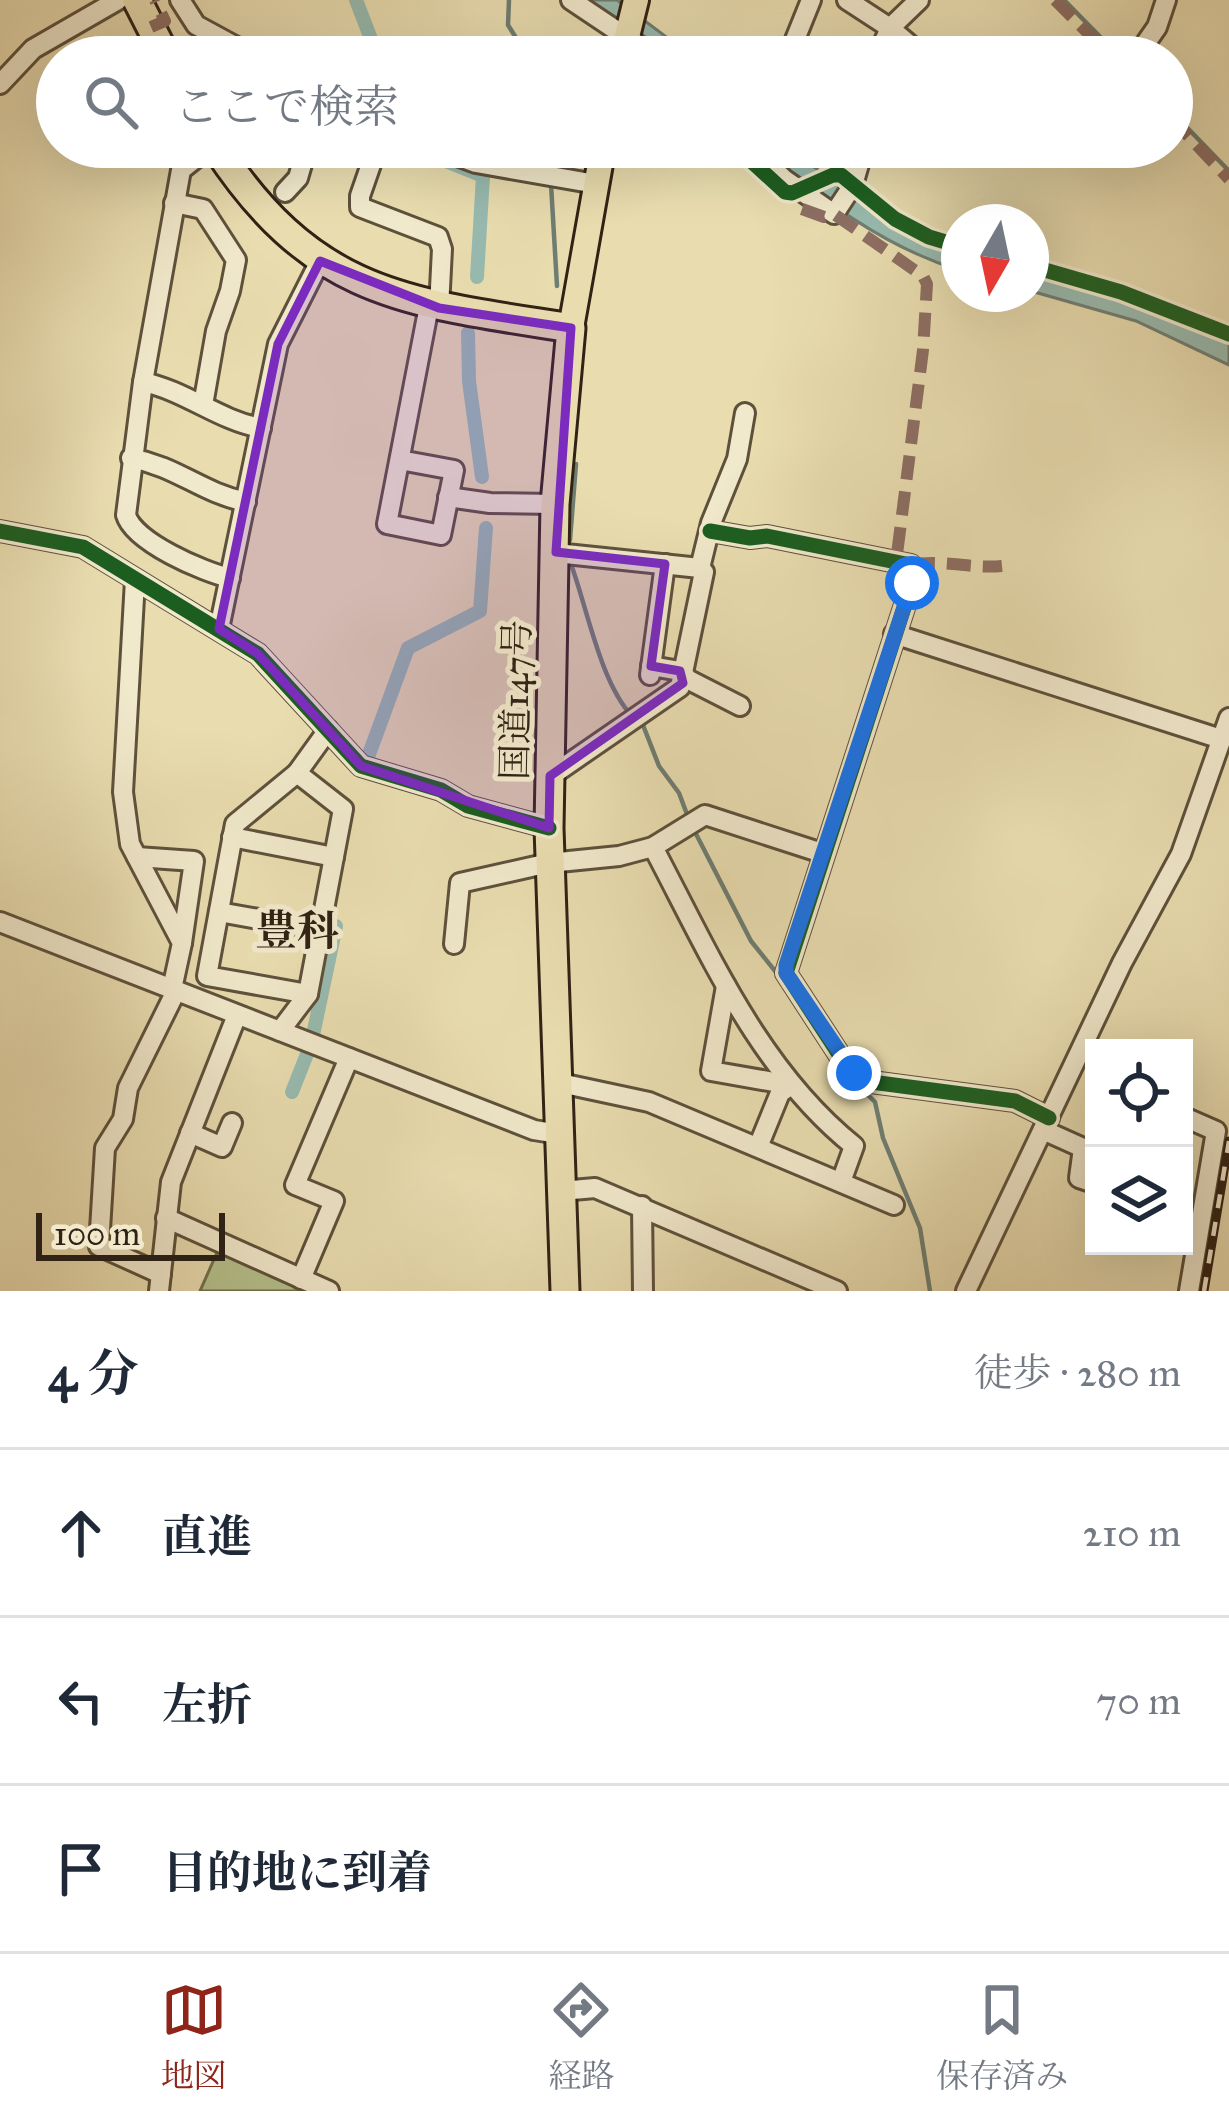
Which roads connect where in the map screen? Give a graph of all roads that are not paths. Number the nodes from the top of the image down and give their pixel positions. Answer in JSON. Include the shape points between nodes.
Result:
{"nodes":[{"id":1,"x":118,"y":0,"type":"edge"},
{"id":2,"x":137,"y":0,"type":"edge"},
{"id":3,"x":180,"y":0,"type":"edge"},
{"id":4,"x":572,"y":0,"type":"edge"},
{"id":5,"x":811,"y":0,"type":"edge"},
{"id":6,"x":847,"y":0,"type":"edge"},
{"id":7,"x":919,"y":0,"type":"edge"},
{"id":8,"x":1166,"y":0,"type":"edge"},
{"id":9,"x":635,"y":4,"type":"edge"},
{"id":10,"x":890,"y":28,"type":"junction"},
{"id":11,"x":56,"y":36,"type":"edge"},
{"id":12,"x":155,"y":36,"type":"edge"},
{"id":13,"x":216,"y":36,"type":"edge"},
{"id":14,"x":615,"y":36,"type":"edge"},
{"id":15,"x":627,"y":36,"type":"edge"},
{"id":16,"x":796,"y":36,"type":"edge"},
{"id":17,"x":886,"y":36,"type":"edge"},
{"id":18,"x":899,"y":36,"type":"edge"},
{"id":19,"x":1151,"y":36,"type":"edge"},
{"id":20,"x":36,"y":47,"type":"edge"},
{"id":21,"x":0,"y":84,"type":"edge"},
{"id":22,"x":184,"y":168,"type":"edge"},
{"id":23,"x":229,"y":168,"type":"edge"},
{"id":24,"x":301,"y":168,"type":"edge"},
{"id":25,"x":370,"y":168,"type":"edge"},
{"id":26,"x":505,"y":168,"type":"edge"},
{"id":27,"x":599,"y":168,"type":"edge"},
{"id":28,"x":774,"y":168,"type":"edge"},
{"id":29,"x":857,"y":168,"type":"edge"},
{"id":30,"x":596,"y":184,"type":"junction"},
{"id":31,"x":285,"y":192,"type":"dead end"},
{"id":32,"x":174,"y":203,"type":"junction"},
{"id":33,"x":320,"y":261,"type":"junction"},
{"id":34,"x":434,"y":307,"type":"junction"},
{"id":35,"x":571,"y":328,"type":"junction"},
{"id":36,"x":143,"y":382,"type":"junction"},
{"id":37,"x":203,"y":405,"type":"junction"},
{"id":38,"x":745,"y":413,"type":"dead end"},
{"id":39,"x":261,"y":428,"type":"junction"},
{"id":40,"x":131,"y":458,"type":"junction"},
{"id":41,"x":400,"y":460,"type":"junction"},
{"id":42,"x":448,"y":497,"type":"junction"},
{"id":43,"x":246,"y":502,"type":"junction"},
{"id":44,"x":554,"y":504,"type":"junction"},
{"id":45,"x":0,"y":531,"type":"edge"},
{"id":46,"x":710,"y":531,"type":"junction"},
{"id":47,"x":556,"y":553,"type":"junction"},
{"id":48,"x":665,"y":564,"type":"junction"},
{"id":49,"x":700,"y":568,"type":"junction"},
{"id":50,"x":230,"y":578,"type":"junction"},
{"id":51,"x":135,"y":580,"type":"junction"},
{"id":52,"x":219,"y":629,"type":"junction"},
{"id":53,"x":894,"y":634,"type":"junction"},
{"id":54,"x":684,"y":674,"type":"junction"},
{"id":55,"x":740,"y":706,"type":"dead end"},
{"id":56,"x":1229,"y":718,"type":"edge"},
{"id":57,"x":328,"y":730,"type":"junction"},
{"id":58,"x":1222,"y":739,"type":"junction"},
{"id":59,"x":550,"y":771,"type":"junction"},
{"id":60,"x":297,"y":773,"type":"junction"},
{"id":61,"x":549,"y":829,"type":"junction"},
{"id":62,"x":232,"y":837,"type":"junction"},
{"id":63,"x":653,"y":847,"type":"junction"},
{"id":64,"x":822,"y":853,"type":"junction"},
{"id":65,"x":334,"y":856,"type":"junction"},
{"id":66,"x":137,"y":857,"type":"junction"},
{"id":67,"x":549,"y":863,"type":"junction"},
{"id":68,"x":219,"y":912,"type":"junction"},
{"id":69,"x":0,"y":923,"type":"edge"},
{"id":70,"x":320,"y":930,"type":"junction"},
{"id":71,"x":182,"y":943,"type":"junction"},
{"id":72,"x":454,"y":944,"type":"dead end"},
{"id":73,"x":726,"y":986,"type":"junction"},
{"id":74,"x":174,"y":990,"type":"junction"},
{"id":75,"x":308,"y":994,"type":"junction"},
{"id":76,"x":237,"y":1015,"type":"junction"},
{"id":77,"x":280,"y":1031,"type":"junction"},
{"id":78,"x":350,"y":1058,"type":"junction"},
{"id":79,"x":1074,"y":1070,"type":"junction"},
{"id":80,"x":1085,"y":1074,"type":"edge"},
{"id":81,"x":791,"y":1085,"type":"junction"},
{"id":82,"x":557,"y":1086,"type":"junction"},
{"id":83,"x":1193,"y":1121,"type":"edge"},
{"id":84,"x":232,"y":1123,"type":"dead end"},
{"id":85,"x":1046,"y":1124,"type":"junction"},
{"id":86,"x":190,"y":1133,"type":"junction"},
{"id":87,"x":559,"y":1134,"type":"junction"},
{"id":88,"x":758,"y":1147,"type":"junction"},
{"id":89,"x":1085,"y":1180,"type":"edge"},
{"id":90,"x":841,"y":1182,"type":"junction"},
{"id":91,"x":561,"y":1191,"type":"junction"},
{"id":92,"x":894,"y":1204,"type":"dead end"},
{"id":93,"x":642,"y":1207,"type":"junction"},
{"id":94,"x":166,"y":1218,"type":"junction"},
{"id":95,"x":301,"y":1279,"type":"junction"},
{"id":96,"x":160,"y":1282,"type":"edge"},
{"id":97,"x":329,"y":1291,"type":"edge"},
{"id":98,"x":565,"y":1291,"type":"edge"},
{"id":99,"x":643,"y":1291,"type":"edge"},
{"id":100,"x":837,"y":1291,"type":"edge"},
{"id":101,"x":966,"y":1291,"type":"edge"},
{"id":102,"x":1190,"y":1291,"type":"edge"}],
"edges":[{"from":1,"to":11,"type":"street"},
{"from":2,"to":12,"type":"highway"},
{"from":3,"to":13,"type":"street","via":[[196,25]]},
{"from":4,"to":14,"type":"street"},
{"from":5,"to":16,"type":"street"},
{"from":6,"to":10,"type":"street"},
{"from":7,"to":10,"type":"street"},
{"from":8,"to":19,"type":"street"},
{"from":9,"to":15,"type":"main road"},
{"from":10,"to":17,"type":"street"},
{"from":10,"to":18,"type":"street"},
{"from":20,"to":21,"type":"street"},
{"from":22,"to":32,"type":"street"},
{"from":23,"to":33,"type":"highway","via":[[257,206]]},
{"from":24,"to":31,"type":"street"},
{"from":25,"to":34,"type":"street","via":[[360,207],[438,237]]},
{"from":26,"to":30,"type":"street"},
{"from":27,"to":30,"type":"main road"},
{"from":28,"to":29,"type":"street","via":[[834,214]]},
{"from":30,"to":35,"type":"main road"},
{"from":32,"to":36,"type":"street"},
{"from":32,"to":37,"type":"street","via":[[203,209],[236,260]]},
{"from":33,"to":34,"type":"highway"},
{"from":33,"to":39,"type":"street","via":[[278,344]]},
{"from":34,"to":35,"type":"highway"},
{"from":34,"to":41,"type":"street"},
{"from":35,"to":44,"type":"highway","name":"国道147号"},
{"from":36,"to":37,"type":"street"},
{"from":36,"to":40,"type":"street"},
{"from":37,"to":39,"type":"street"},
{"from":38,"to":46,"type":"street"},
{"from":39,"to":43,"type":"street"},
{"from":40,"to":43,"type":"street","via":[[164,464],[216,496]]},
{"from":40,"to":50,"type":"street","via":[[127,522],[182,560]]},
{"from":41,"to":42,"type":"street","via":[[454,470]]},
{"from":41,"to":42,"type":"street","via":[[387,524],[442,535]]},
{"from":42,"to":44,"type":"street"},
{"from":43,"to":50,"type":"street"},
{"from":44,"to":47,"type":"highway","name":"国道147号"},
{"from":45,"to":51,"type":"street","via":[[83,548]]},
{"from":46,"to":49,"type":"street"},
{"from":46,"to":53,"type":"street","via":[[911,565]]},
{"from":47,"to":48,"type":"street"},
{"from":47,"to":59,"type":"highway","name":"国道147号"},
{"from":48,"to":49,"type":"street"},
{"from":48,"to":54,"type":"street","via":[[650,671]]},
{"from":49,"to":54,"type":"street"},
{"from":50,"to":52,"type":"street"},
{"from":51,"to":52,"type":"street"},
{"from":51,"to":66,"type":"street","via":[[123,792]]},
{"from":52,"to":57,"type":"street","via":[[258,654]]},
{"from":53,"to":58,"type":"street"},
{"from":53,"to":64,"type":"street"},
{"from":54,"to":55,"type":"street"},
{"from":54,"to":59,"type":"street","via":[[661,701]]},
{"from":56,"to":58,"type":"street"},
{"from":57,"to":60,"type":"street"},
{"from":57,"to":61,"type":"street","via":[[371,771]]},
{"from":58,"to":79,"type":"street","via":[[1181,854]]},
{"from":59,"to":61,"type":"highway","name":"国道147号"},
{"from":60,"to":62,"type":"street","via":[[235,824]]},
{"from":60,"to":65,"type":"street","via":[[343,809]]},
{"from":61,"to":67,"type":"highway","name":"国道147号"},
{"from":62,"to":65,"type":"street"},
{"from":62,"to":68,"type":"street"},
{"from":63,"to":64,"type":"street","via":[[705,815]]},
{"from":63,"to":67,"type":"street"},
{"from":63,"to":73,"type":"street"},
{"from":64,"to":85,"type":"street","via":[[786,973],[850,1070],[869,1082],[1015,1101]]},
{"from":65,"to":70,"type":"street"},
{"from":66,"to":71,"type":"street"},
{"from":66,"to":71,"type":"street","via":[[194,861]]},
{"from":67,"to":72,"type":"street","via":[[460,884]]},
{"from":67,"to":82,"type":"highway","name":"国道147号"},
{"from":68,"to":70,"type":"street"},
{"from":68,"to":75,"type":"street","via":[[207,976]]},
{"from":69,"to":74,"type":"street"},
{"from":70,"to":75,"type":"street"},
{"from":71,"to":74,"type":"street"},
{"from":73,"to":81,"type":"street"},
{"from":73,"to":81,"type":"street","via":[[711,1071]]},
{"from":74,"to":76,"type":"street"},
{"from":74,"to":96,"type":"street","via":[[105,1148],[99,1246]]},
{"from":75,"to":77,"type":"street"},
{"from":76,"to":77,"type":"street"},
{"from":76,"to":86,"type":"street"},
{"from":77,"to":78,"type":"street"},
{"from":78,"to":87,"type":"street"},
{"from":78,"to":95,"type":"street","via":[[295,1185],[334,1202]]},
{"from":79,"to":80,"type":"street"},
{"from":79,"to":85,"type":"street"},
{"from":81,"to":88,"type":"street"},
{"from":81,"to":90,"type":"street","via":[[854,1145]]},
{"from":82,"to":87,"type":"highway","name":"国道147号"},
{"from":82,"to":88,"type":"street","via":[[650,1102]]},
{"from":83,"to":102,"type":"street","via":[[1216,1131]]},
{"from":84,"to":86,"type":"street","via":[[222,1148]]},
{"from":85,"to":89,"type":"street","via":[[1083,1148]]},
{"from":85,"to":101,"type":"street"},
{"from":86,"to":94,"type":"street"},
{"from":87,"to":91,"type":"highway","name":"国道147号"},
{"from":88,"to":90,"type":"street"},
{"from":90,"to":92,"type":"street"},
{"from":91,"to":93,"type":"street","via":[[595,1188]]},
{"from":91,"to":98,"type":"highway","name":"国道147号"},
{"from":93,"to":99,"type":"street"},
{"from":93,"to":100,"type":"street"},
{"from":94,"to":95,"type":"street"},
{"from":94,"to":96,"type":"street"},
{"from":95,"to":97,"type":"street"}]}
